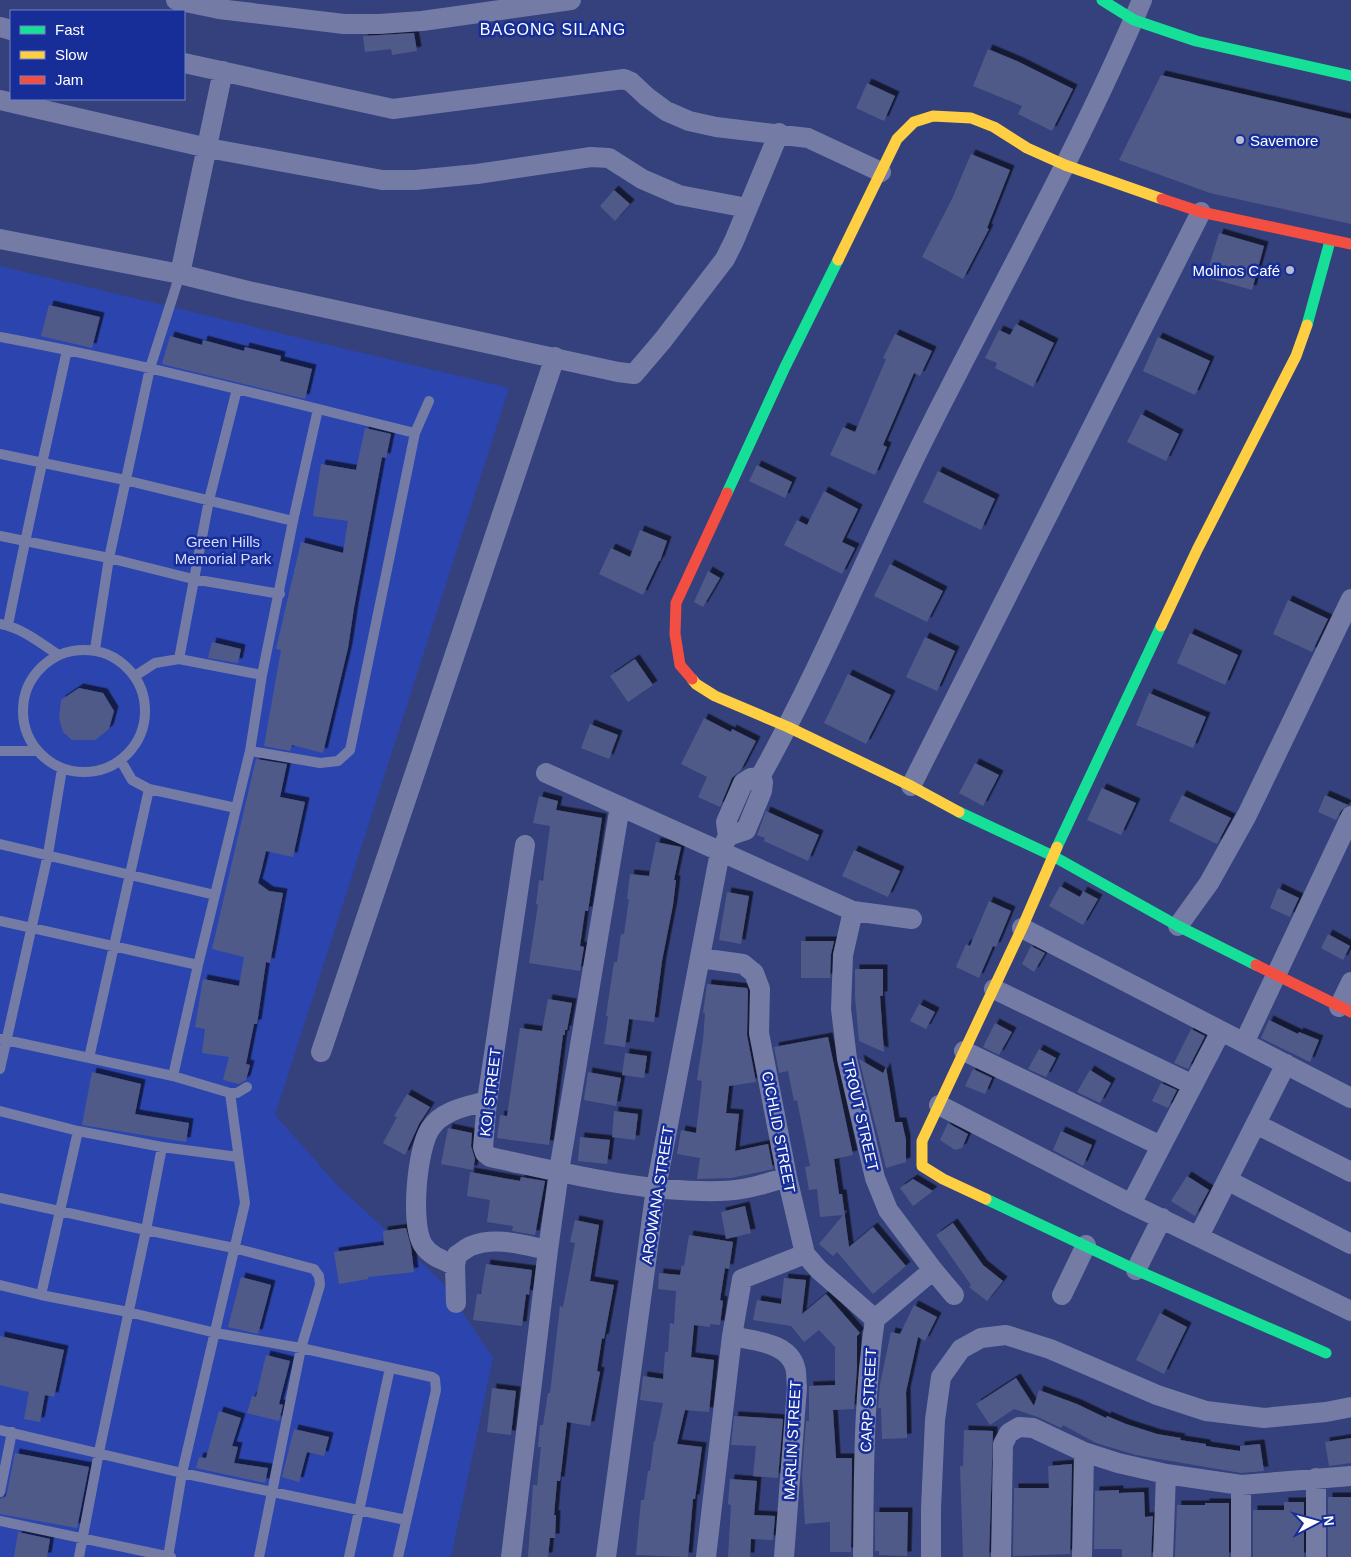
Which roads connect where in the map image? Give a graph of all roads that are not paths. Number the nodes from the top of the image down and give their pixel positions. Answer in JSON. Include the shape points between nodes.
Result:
{"nodes":[{"id":1,"x":176,"y":0,"type":"edge"},
{"id":2,"x":571,"y":0,"type":"edge"},
{"id":3,"x":1102,"y":0,"type":"edge"},
{"id":4,"x":1142,"y":0,"type":"edge"},
{"id":5,"x":1134,"y":20,"type":"junction"},
{"id":6,"x":185,"y":64,"type":"edge"},
{"id":7,"x":223,"y":71,"type":"junction"},
{"id":8,"x":1351,"y":76,"type":"edge"},
{"id":9,"x":0,"y":100,"type":"edge"},
{"id":10,"x":779,"y":134,"type":"junction"},
{"id":11,"x":208,"y":148,"type":"junction"},
{"id":12,"x":1065,"y":165,"type":"junction"},
{"id":13,"x":881,"y":172,"type":"junction"},
{"id":14,"x":747,"y":208,"type":"junction"},
{"id":15,"x":1201,"y":212,"type":"junction"},
{"id":16,"x":0,"y":239,"type":"edge"},
{"id":17,"x":1330,"y":241,"type":"junction"},
{"id":18,"x":1351,"y":244,"type":"edge"},
{"id":19,"x":180,"y":274,"type":"junction"},
{"id":20,"x":0,"y":337,"type":"edge"},
{"id":21,"x":66,"y":350,"type":"junction"},
{"id":22,"x":555,"y":357,"type":"junction"},
{"id":23,"x":150,"y":368,"type":"junction"},
{"id":24,"x":237,"y":389,"type":"junction"},
{"id":25,"x":429,"y":401,"type":"dead end"},
{"id":26,"x":318,"y":409,"type":"junction"},
{"id":27,"x":415,"y":432,"type":"junction"},
{"id":28,"x":0,"y":454,"type":"edge"},
{"id":29,"x":43,"y":464,"type":"junction"},
{"id":30,"x":125,"y":480,"type":"junction"},
{"id":31,"x":209,"y":500,"type":"junction"},
{"id":32,"x":294,"y":520,"type":"junction"},
{"id":33,"x":0,"y":536,"type":"edge"},
{"id":34,"x":24,"y":541,"type":"junction"},
{"id":35,"x":109,"y":558,"type":"junction"},
{"id":36,"x":193,"y":579,"type":"junction"},
{"id":37,"x":280,"y":594,"type":"junction"},
{"id":38,"x":1349,"y":610,"type":"edge"},
{"id":39,"x":4,"y":625,"type":"edge"},
{"id":40,"x":95,"y":649,"type":"junction"},
{"id":41,"x":57,"y":654,"type":"junction"},
{"id":42,"x":179,"y":659,"type":"junction"},
{"id":43,"x":134,"y":676,"type":"junction"},
{"id":44,"x":262,"y":676,"type":"junction"},
{"id":45,"x":788,"y":728,"type":"junction"},
{"id":46,"x":0,"y":750,"type":"edge"},
{"id":47,"x":35,"y":751,"type":"junction"},
{"id":48,"x":250,"y":751,"type":"junction"},
{"id":49,"x":121,"y":761,"type":"junction"},
{"id":50,"x":62,"y":769,"type":"junction"},
{"id":51,"x":546,"y":773,"type":"dead end"},
{"id":52,"x":911,"y":786,"type":"junction"},
{"id":53,"x":149,"y":789,"type":"junction"},
{"id":54,"x":620,"y":806,"type":"junction"},
{"id":55,"x":236,"y":808,"type":"junction"},
{"id":56,"x":1351,"y":816,"type":"edge"},
{"id":57,"x":0,"y":844,"type":"edge"},
{"id":58,"x":525,"y":844,"type":"dead end"},
{"id":59,"x":724,"y":844,"type":"junction"},
{"id":60,"x":48,"y":854,"type":"junction"},
{"id":61,"x":1053,"y":856,"type":"junction"},
{"id":62,"x":129,"y":874,"type":"junction"},
{"id":63,"x":215,"y":895,"type":"junction"},
{"id":64,"x":853,"y":911,"type":"junction"},
{"id":65,"x":912,"y":919,"type":"dead end"},
{"id":66,"x":0,"y":921,"type":"edge"},
{"id":67,"x":1178,"y":926,"type":"junction"},
{"id":68,"x":32,"y":928,"type":"junction"},
{"id":69,"x":1022,"y":928,"type":"junction"},
{"id":70,"x":113,"y":946,"type":"junction"},
{"id":71,"x":700,"y":958,"type":"junction"},
{"id":72,"x":198,"y":965,"type":"junction"},
{"id":73,"x":1275,"y":975,"type":"junction"},
{"id":74,"x":1351,"y":982,"type":"edge"},
{"id":75,"x":994,"y":989,"type":"junction"},
{"id":76,"x":1345,"y":1009,"type":"edge"},
{"id":77,"x":1221,"y":1031,"type":"junction"},
{"id":78,"x":3,"y":1039,"type":"edge"},
{"id":79,"x":1244,"y":1043,"type":"junction"},
{"id":80,"x":964,"y":1051,"type":"junction"},
{"id":81,"x":321,"y":1052,"type":"dead end"},
{"id":82,"x":89,"y":1058,"type":"junction"},
{"id":83,"x":1286,"y":1064,"type":"junction"},
{"id":84,"x":0,"y":1069,"type":"edge"},
{"id":85,"x":173,"y":1076,"type":"junction"},
{"id":86,"x":1192,"y":1086,"type":"junction"},
{"id":87,"x":247,"y":1087,"type":"dead end"},
{"id":88,"x":230,"y":1093,"type":"junction"},
{"id":89,"x":1351,"y":1098,"type":"edge"},
{"id":90,"x":487,"y":1101,"type":"junction"},
{"id":91,"x":939,"y":1105,"type":"junction"},
{"id":92,"x":0,"y":1111,"type":"edge"},
{"id":93,"x":1256,"y":1124,"type":"junction"},
{"id":94,"x":78,"y":1131,"type":"junction"},
{"id":95,"x":1161,"y":1146,"type":"junction"},
{"id":96,"x":162,"y":1148,"type":"junction"},
{"id":97,"x":238,"y":1157,"type":"junction"},
{"id":98,"x":559,"y":1171,"type":"junction"},
{"id":99,"x":1351,"y":1172,"type":"edge"},
{"id":100,"x":787,"y":1177,"type":"junction"},
{"id":101,"x":1227,"y":1180,"type":"junction"},
{"id":102,"x":656,"y":1188,"type":"junction"},
{"id":103,"x":0,"y":1198,"type":"edge"},
{"id":104,"x":1131,"y":1204,"type":"junction"},
{"id":105,"x":60,"y":1210,"type":"junction"},
{"id":106,"x":1162,"y":1218,"type":"junction"},
{"id":107,"x":146,"y":1230,"type":"junction"},
{"id":108,"x":1198,"y":1236,"type":"junction"},
{"id":109,"x":1351,"y":1244,"type":"edge"},
{"id":110,"x":1086,"y":1245,"type":"junction"},
{"id":111,"x":234,"y":1248,"type":"junction"},
{"id":112,"x":548,"y":1250,"type":"junction"},
{"id":113,"x":805,"y":1254,"type":"junction"},
{"id":114,"x":455,"y":1265,"type":"junction"},
{"id":115,"x":933,"y":1270,"type":"junction"},
{"id":116,"x":1136,"y":1270,"type":"junction"},
{"id":117,"x":0,"y":1285,"type":"edge"},
{"id":118,"x":954,"y":1294,"type":"dead end"},
{"id":119,"x":1062,"y":1294,"type":"dead end"},
{"id":120,"x":41,"y":1295,"type":"junction"},
{"id":121,"x":456,"y":1304,"type":"dead end"},
{"id":122,"x":1351,"y":1311,"type":"edge"},
{"id":123,"x":128,"y":1312,"type":"junction"},
{"id":124,"x":875,"y":1319,"type":"junction"},
{"id":125,"x":216,"y":1333,"type":"junction"},
{"id":126,"x":732,"y":1336,"type":"junction"},
{"id":127,"x":300,"y":1348,"type":"junction"},
{"id":128,"x":1326,"y":1353,"type":"dead end"},
{"id":129,"x":390,"y":1368,"type":"junction"},
{"id":130,"x":1351,"y":1407,"type":"edge"},
{"id":131,"x":0,"y":1430,"type":"edge"},
{"id":132,"x":12,"y":1432,"type":"junction"},
{"id":133,"x":98,"y":1452,"type":"junction"},
{"id":134,"x":1084,"y":1452,"type":"junction"},
{"id":135,"x":182,"y":1473,"type":"junction"},
{"id":136,"x":1166,"y":1474,"type":"junction"},
{"id":137,"x":1351,"y":1476,"type":"edge"},
{"id":138,"x":1316,"y":1478,"type":"junction"},
{"id":139,"x":1241,"y":1485,"type":"junction"},
{"id":140,"x":0,"y":1492,"type":"edge"},
{"id":141,"x":273,"y":1493,"type":"junction"},
{"id":142,"x":359,"y":1511,"type":"junction"},
{"id":143,"x":406,"y":1520,"type":"junction"},
{"id":144,"x":0,"y":1521,"type":"edge"},
{"id":145,"x":83,"y":1538,"type":"junction"},
{"id":146,"x":79,"y":1557,"type":"edge"},
{"id":147,"x":169,"y":1557,"type":"edge"},
{"id":148,"x":259,"y":1557,"type":"edge"},
{"id":149,"x":349,"y":1557,"type":"edge"},
{"id":150,"x":398,"y":1557,"type":"edge"},
{"id":151,"x":511,"y":1557,"type":"edge"},
{"id":152,"x":606,"y":1557,"type":"edge"},
{"id":153,"x":706,"y":1557,"type":"edge"},
{"id":154,"x":784,"y":1557,"type":"edge"},
{"id":155,"x":863,"y":1557,"type":"edge"},
{"id":156,"x":931,"y":1557,"type":"edge"},
{"id":157,"x":1001,"y":1557,"type":"edge"},
{"id":158,"x":1082,"y":1557,"type":"edge"},
{"id":159,"x":1163,"y":1557,"type":"edge"},
{"id":160,"x":1241,"y":1557,"type":"edge"},
{"id":161,"x":1316,"y":1557,"type":"edge"}],
"edges":[{"from":1,"to":2,"type":"street","via":[[219,9],[344,24],[422,21]]},
{"from":3,"to":5,"type":"street"},
{"from":4,"to":5,"type":"street"},
{"from":5,"to":8,"type":"street","via":[[1196,41]]},
{"from":5,"to":12,"type":"street"},
{"from":6,"to":7,"type":"street"},
{"from":7,"to":10,"type":"street","via":[[393,109],[624,79],[666,111],[689,121]]},
{"from":7,"to":11,"type":"street"},
{"from":9,"to":11,"type":"street"},
{"from":10,"to":13,"type":"street","via":[[808,138]]},
{"from":10,"to":14,"type":"street"},
{"from":11,"to":14,"type":"street","via":[[382,180],[477,174],[591,157],[609,158],[642,179],[673,193]]},
{"from":11,"to":19,"type":"street"},
{"from":12,"to":13,"type":"street","via":[[971,118],[933,116],[914,122],[897,139]]},
{"from":12,"to":15,"type":"street"},
{"from":12,"to":45,"type":"street","via":[[930,426]]},
{"from":13,"to":45,"type":"street","via":[[785,367],[676,603],[675,634],[680,665],[696,684]]},
{"from":14,"to":22,"type":"street","via":[[725,259],[634,374]]},
{"from":15,"to":17,"type":"street"},
{"from":15,"to":52,"type":"street"},
{"from":16,"to":19,"type":"street"},
{"from":17,"to":18,"type":"street"},
{"from":17,"to":61,"type":"street","via":[[1296,356],[1197,550]]},
{"from":19,"to":22,"type":"street"},
{"from":19,"to":23,"type":"lane"},
{"from":20,"to":21,"type":"lane"},
{"from":21,"to":23,"type":"lane"},
{"from":21,"to":29,"type":"lane"},
{"from":22,"to":81,"type":"street"},
{"from":23,"to":24,"type":"lane"},
{"from":23,"to":30,"type":"lane"},
{"from":24,"to":26,"type":"lane"},
{"from":24,"to":31,"type":"lane"},
{"from":25,"to":27,"type":"lane"},
{"from":26,"to":27,"type":"lane"},
{"from":26,"to":32,"type":"lane"},
{"from":27,"to":48,"type":"lane","via":[[350,750],[338,761],[320,763]]},
{"from":28,"to":29,"type":"lane"},
{"from":29,"to":30,"type":"lane"},
{"from":29,"to":34,"type":"lane"},
{"from":30,"to":31,"type":"lane"},
{"from":30,"to":35,"type":"lane"},
{"from":31,"to":32,"type":"lane"},
{"from":31,"to":36,"type":"lane"},
{"from":32,"to":37,"type":"lane"},
{"from":33,"to":34,"type":"lane"},
{"from":34,"to":35,"type":"lane"},
{"from":34,"to":39,"type":"lane"},
{"from":35,"to":36,"type":"lane"},
{"from":35,"to":40,"type":"lane"},
{"from":36,"to":37,"type":"lane"},
{"from":36,"to":42,"type":"lane"},
{"from":37,"to":44,"type":"lane"},
{"from":38,"to":67,"type":"street","via":[[1247,815],[1209,883]]},
{"from":39,"to":41,"type":"lane","via":[[31,636]]},
{"from":40,"to":41,"type":"lane","via":[[73,648]]},
{"from":40,"to":43,"type":"lane","via":[[117,659]]},
{"from":41,"to":47,"type":"lane","via":[[40,667],[28,685],[22,706],[28,738]]},
{"from":42,"to":43,"type":"lane","via":[[155,663]]},
{"from":42,"to":44,"type":"lane"},
{"from":43,"to":49,"type":"lane","via":[[141,687],[146,710],[141,736]]},
{"from":44,"to":48,"type":"lane"},
{"from":45,"to":52,"type":"street"},
{"from":45,"to":59,"type":"street","name":"AROWANA STREET","via":[[760,777],[743,783],[726,822]]},
{"from":46,"to":47,"type":"lane"},
{"from":47,"to":50,"type":"lane"},
{"from":48,"to":55,"type":"lane"},
{"from":49,"to":50,"type":"lane","via":[[90,773]]},
{"from":49,"to":53,"type":"lane","via":[[132,780]]},
{"from":50,"to":60,"type":"lane"},
{"from":51,"to":54,"type":"street"},
{"from":52,"to":61,"type":"street"},
{"from":53,"to":55,"type":"lane"},
{"from":53,"to":62,"type":"lane"},
{"from":54,"to":59,"type":"street"},
{"from":54,"to":98,"type":"street"},
{"from":55,"to":63,"type":"lane"},
{"from":56,"to":73,"type":"street"},
{"from":57,"to":60,"type":"lane"},
{"from":58,"to":90,"type":"street","name":"KOI STREET"},
{"from":59,"to":64,"type":"street"},
{"from":59,"to":71,"type":"street","name":"AROWANA STREET"},
{"from":60,"to":62,"type":"lane"},
{"from":60,"to":68,"type":"lane"},
{"from":61,"to":67,"type":"street"},
{"from":61,"to":69,"type":"street"},
{"from":62,"to":63,"type":"lane"},
{"from":62,"to":70,"type":"lane"},
{"from":63,"to":72,"type":"lane"},
{"from":64,"to":65,"type":"street"},
{"from":64,"to":115,"type":"street","name":"TROUT STREET","via":[[843,955],[842,1009],[847,1058],[860,1117],[875,1178],[888,1210]]},
{"from":66,"to":68,"type":"lane"},
{"from":67,"to":73,"type":"street"},
{"from":68,"to":70,"type":"lane"},
{"from":68,"to":78,"type":"lane"},
{"from":69,"to":75,"type":"street"},
{"from":69,"to":77,"type":"street"},
{"from":70,"to":72,"type":"lane"},
{"from":70,"to":82,"type":"lane"},
{"from":71,"to":100,"type":"street","name":"CICHLID STREET","via":[[743,964],[754,973],[760,989],[759,1032]]},
{"from":71,"to":102,"type":"street","name":"AROWANA STREET"},
{"from":72,"to":85,"type":"lane"},
{"from":73,"to":76,"type":"street"},
{"from":73,"to":79,"type":"street"},
{"from":74,"to":76,"type":"street"},
{"from":75,"to":80,"type":"street"},
{"from":75,"to":86,"type":"street"},
{"from":77,"to":79,"type":"street"},
{"from":77,"to":86,"type":"street"},
{"from":78,"to":82,"type":"lane"},
{"from":78,"to":84,"type":"lane"},
{"from":79,"to":83,"type":"street"},
{"from":80,"to":91,"type":"street"},
{"from":80,"to":95,"type":"street"},
{"from":82,"to":85,"type":"lane"},
{"from":83,"to":89,"type":"street"},
{"from":83,"to":93,"type":"street"},
{"from":85,"to":88,"type":"lane"},
{"from":86,"to":95,"type":"street"},
{"from":87,"to":88,"type":"lane"},
{"from":88,"to":97,"type":"lane"},
{"from":90,"to":98,"type":"street","name":"KOI STREET","via":[[482,1147],[485,1153],[490,1157]]},
{"from":90,"to":114,"type":"street","via":[[459,1108],[444,1116],[430,1129],[421,1158],[416,1186],[416,1227],[423,1244],[435,1257]]},
{"from":91,"to":104,"type":"street"},
{"from":91,"to":110,"type":"street","via":[[922,1141],[922,1166],[943,1179]]},
{"from":92,"to":94,"type":"lane"},
{"from":93,"to":99,"type":"street"},
{"from":93,"to":101,"type":"street"},
{"from":94,"to":96,"type":"lane"},
{"from":94,"to":105,"type":"lane"},
{"from":95,"to":104,"type":"street"},
{"from":96,"to":97,"type":"lane"},
{"from":96,"to":107,"type":"lane"},
{"from":97,"to":111,"type":"lane","via":[[245,1203]]},
{"from":98,"to":102,"type":"street","name":"KOI STREET"},
{"from":98,"to":112,"type":"street"},
{"from":100,"to":102,"type":"street","name":"KOI STREET","via":[[756,1187],[720,1191]]},
{"from":100,"to":113,"type":"street","name":"CICHLID STREET"},
{"from":101,"to":108,"type":"street"},
{"from":101,"to":109,"type":"street"},
{"from":102,"to":152,"type":"street","name":"AROWANA STREET"},
{"from":103,"to":105,"type":"lane"},
{"from":104,"to":106,"type":"street"},
{"from":105,"to":107,"type":"lane"},
{"from":105,"to":120,"type":"lane"},
{"from":106,"to":108,"type":"street"},
{"from":106,"to":116,"type":"street"},
{"from":107,"to":111,"type":"lane"},
{"from":107,"to":123,"type":"lane"},
{"from":108,"to":122,"type":"street"},
{"from":110,"to":116,"type":"street"},
{"from":110,"to":119,"type":"street"},
{"from":111,"to":125,"type":"lane"},
{"from":111,"to":127,"type":"lane","via":[[314,1269],[319,1276],[320,1285]]},
{"from":112,"to":114,"type":"street","via":[[508,1242],[485,1243],[470,1246],[458,1255]]},
{"from":112,"to":151,"type":"street"},
{"from":113,"to":124,"type":"street","name":"CICHLID STREET"},
{"from":113,"to":126,"type":"street","via":[[742,1279]]},
{"from":114,"to":121,"type":"street"},
{"from":115,"to":118,"type":"street","name":"TROUT STREET"},
{"from":115,"to":124,"type":"street"},
{"from":116,"to":128,"type":"street"},
{"from":117,"to":120,"type":"lane"},
{"from":120,"to":123,"type":"lane"},
{"from":123,"to":125,"type":"lane"},
{"from":123,"to":133,"type":"lane"},
{"from":124,"to":155,"type":"street","name":"CARP STREET","via":[[866,1406]]},
{"from":125,"to":127,"type":"lane"},
{"from":125,"to":135,"type":"lane"},
{"from":126,"to":153,"type":"street"},
{"from":126,"to":154,"type":"street","name":"MARLIN STREET","via":[[780,1348],[790,1356],[795,1367],[797,1387]]},
{"from":127,"to":129,"type":"lane"},
{"from":127,"to":141,"type":"lane"},
{"from":129,"to":142,"type":"lane"},
{"from":129,"to":143,"type":"lane","via":[[428,1376],[436,1379],[437,1384]]},
{"from":130,"to":156,"type":"street","via":[[1264,1418],[1206,1411],[1157,1396],[1050,1349],[1006,1335],[981,1338],[961,1349],[941,1377],[935,1420]]},
{"from":131,"to":132,"type":"lane"},
{"from":132,"to":133,"type":"lane"},
{"from":132,"to":140,"type":"lane"},
{"from":133,"to":135,"type":"lane"},
{"from":133,"to":145,"type":"lane"},
{"from":134,"to":136,"type":"street"},
{"from":134,"to":157,"type":"street","via":[[1033,1428],[1019,1427],[1009,1433],[1003,1451]]},
{"from":134,"to":158,"type":"street"},
{"from":135,"to":141,"type":"lane"},
{"from":135,"to":147,"type":"lane"},
{"from":136,"to":139,"type":"street"},
{"from":136,"to":159,"type":"street"},
{"from":137,"to":138,"type":"street"},
{"from":138,"to":139,"type":"street"},
{"from":138,"to":161,"type":"street"},
{"from":139,"to":160,"type":"street"},
{"from":141,"to":142,"type":"lane"},
{"from":141,"to":148,"type":"lane"},
{"from":142,"to":143,"type":"lane"},
{"from":142,"to":149,"type":"lane"},
{"from":143,"to":150,"type":"lane"},
{"from":144,"to":145,"type":"lane"},
{"from":145,"to":146,"type":"lane"},
{"from":145,"to":147,"type":"lane"}]}
